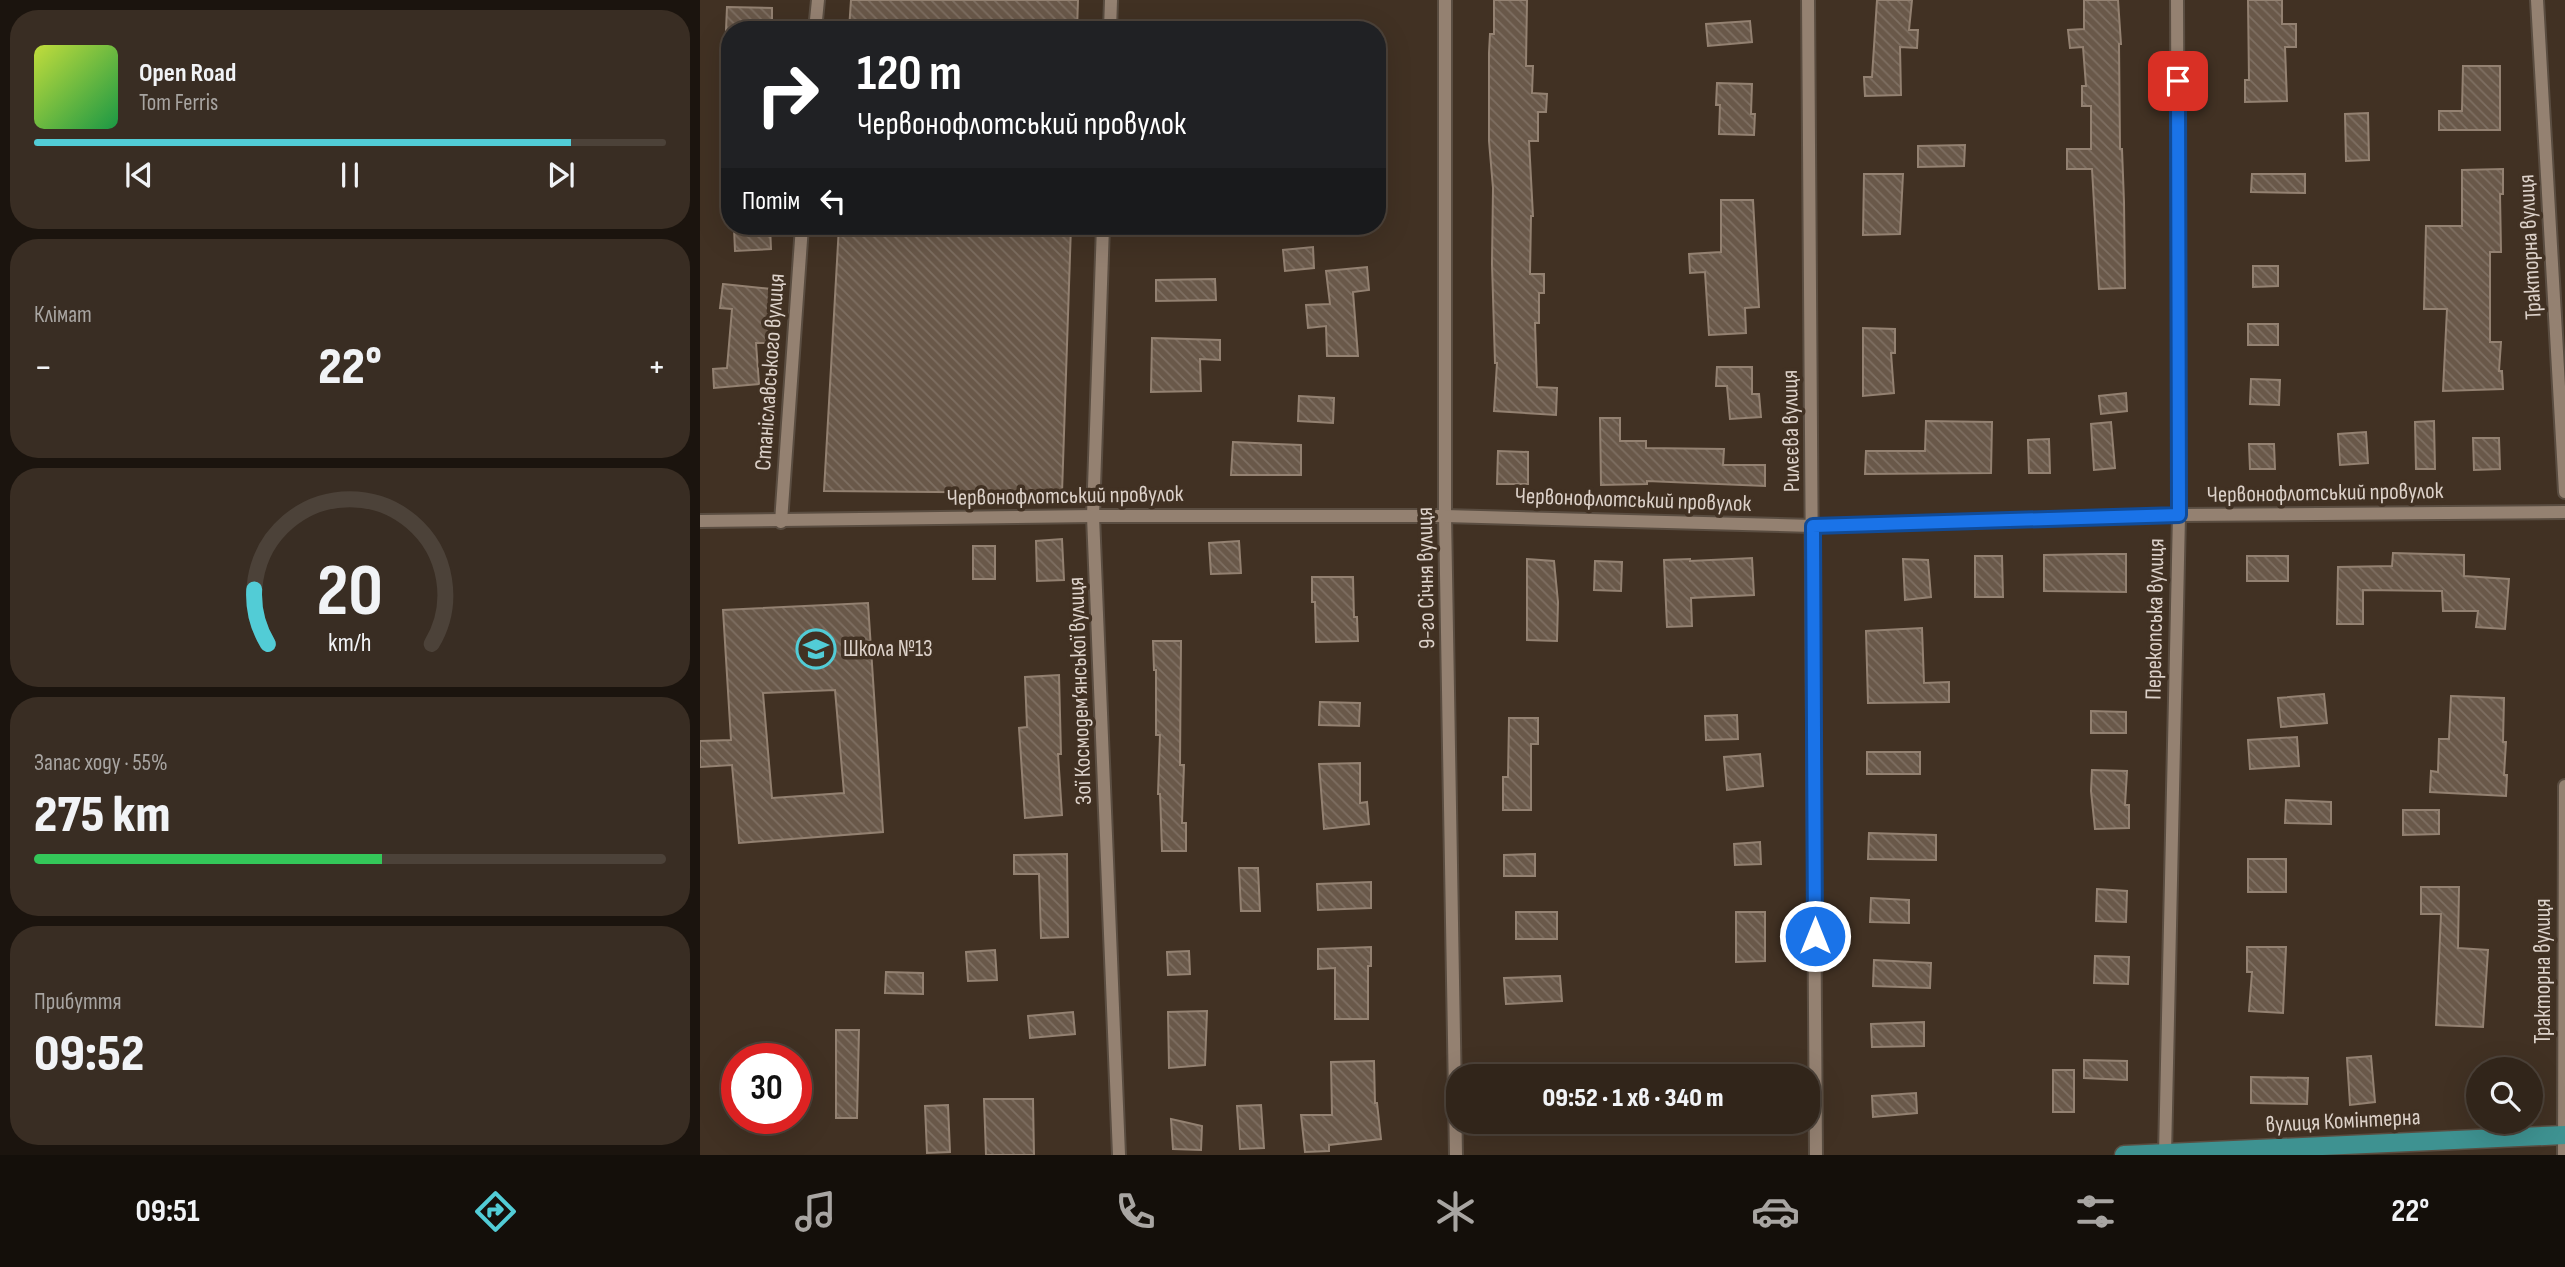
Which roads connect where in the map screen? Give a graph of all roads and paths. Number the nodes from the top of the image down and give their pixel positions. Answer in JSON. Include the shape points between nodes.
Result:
{"nodes":[{"id":1,"x":818,"y":0,"type":"edge"},
{"id":2,"x":1111,"y":0,"type":"edge"},
{"id":3,"x":1445,"y":0,"type":"edge"},
{"id":4,"x":1808,"y":0,"type":"edge"},
{"id":5,"x":2177,"y":0,"type":"edge"},
{"id":6,"x":2537,"y":0,"type":"edge"},
{"id":7,"x":817,"y":21,"type":"edge"},
{"id":8,"x":1110,"y":21,"type":"edge"},
{"id":9,"x":801,"y":235,"type":"edge"},
{"id":10,"x":1103,"y":235,"type":"edge"},
{"id":11,"x":2565,"y":492,"type":"edge"},
{"id":12,"x":2565,"y":512,"type":"edge"},
{"id":13,"x":2179,"y":515,"type":"junction"},
{"id":14,"x":1093,"y":516,"type":"junction"},
{"id":15,"x":1445,"y":516,"type":"junction"},
{"id":16,"x":700,"y":521,"type":"edge"},
{"id":17,"x":780,"y":522,"type":"junction"},
{"id":18,"x":1813,"y":526,"type":"junction"},
{"id":19,"x":2565,"y":786,"type":"edge"},
{"id":20,"x":2564,"y":1135,"type":"edge"},
{"id":21,"x":2165,"y":1154,"type":"edge"},
{"id":22,"x":1119,"y":1155,"type":"edge"},
{"id":23,"x":1456,"y":1155,"type":"edge"},
{"id":24,"x":1816,"y":1155,"type":"edge"},
{"id":25,"x":2124,"y":1155,"type":"edge"},
{"id":26,"x":2564,"y":1155,"type":"edge"}],
"edges":[{"from":1,"to":7,"type":"street"},
{"from":2,"to":8,"type":"street"},
{"from":3,"to":15,"type":"street","name":"9-го Січня вулиця"},
{"from":4,"to":18,"type":"street","name":"Рилєєва вулиця"},
{"from":5,"to":13,"type":"street","name":"Перекопська вулиця"},
{"from":6,"to":11,"type":"street","name":"Тракторна вулиця"},
{"from":9,"to":17,"type":"street","name":"Станіславського вулиця"},
{"from":10,"to":14,"type":"street","name":"Зої Космодем’янської вулиця"},
{"from":12,"to":13,"type":"street","name":"Червонофлотський провулок"},
{"from":13,"to":18,"type":"street","name":"Червонофлотський провулок"},
{"from":13,"to":21,"type":"street","name":"Перекопська вулиця"},
{"from":14,"to":15,"type":"street","name":"Червонофлотський провулок"},
{"from":14,"to":17,"type":"street","name":"Червонофлотський провулок"},
{"from":14,"to":22,"type":"street","name":"Зої Космодем’янської вулиця"},
{"from":15,"to":18,"type":"street","name":"Червонофлотський провулок"},
{"from":15,"to":23,"type":"street","name":"9-го Січня вулиця"},
{"from":16,"to":17,"type":"street","name":"Червонофлотський провулок"},
{"from":18,"to":24,"type":"street","name":"Рилєєва вулиця"},
{"from":19,"to":20,"type":"street","name":"Тракторна вулиця"},
{"from":20,"to":21,"type":"main road","name":"вулиця Комінтерна"},
{"from":20,"to":26,"type":"street","name":"Тракторна вулиця"},
{"from":21,"to":25,"type":"main road","name":"вулиця Комінтерна"}]}
